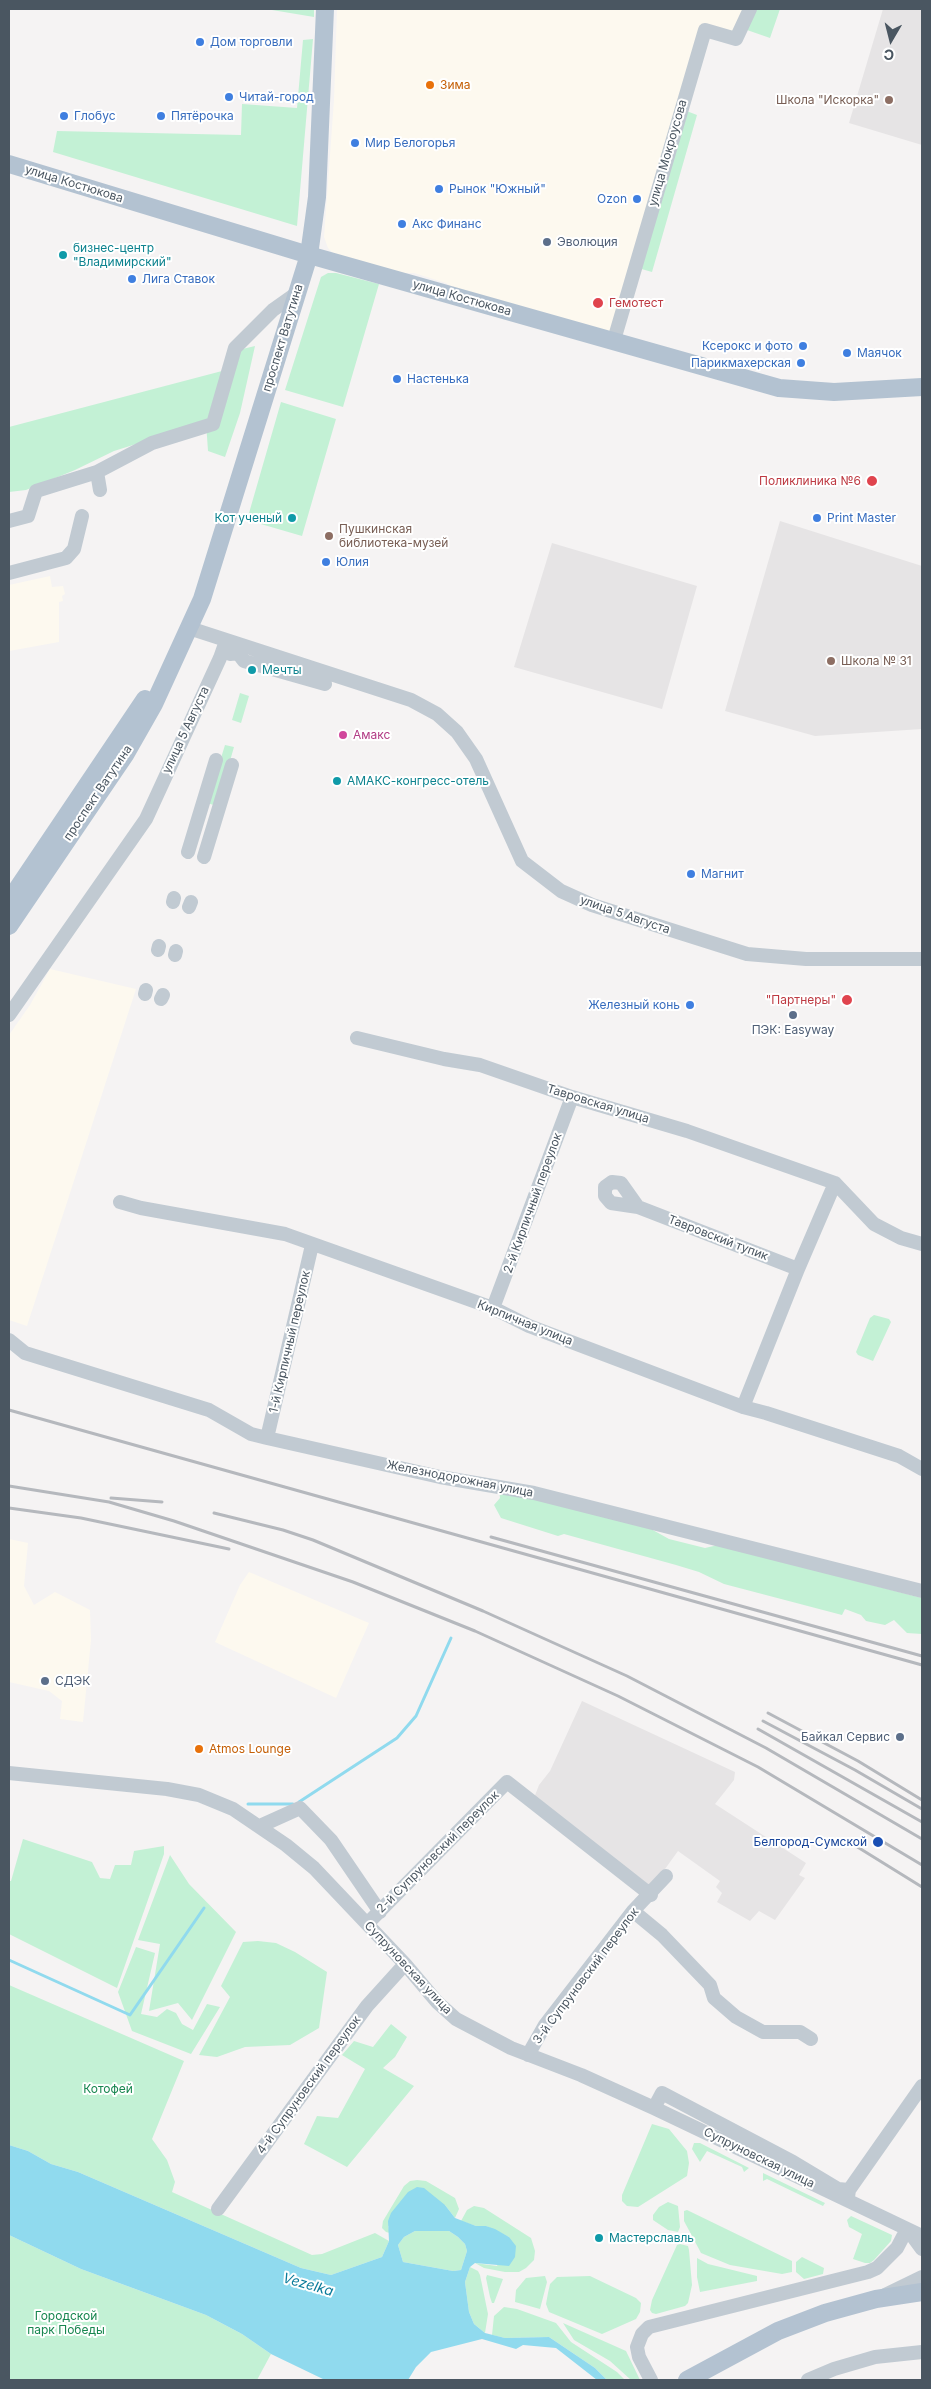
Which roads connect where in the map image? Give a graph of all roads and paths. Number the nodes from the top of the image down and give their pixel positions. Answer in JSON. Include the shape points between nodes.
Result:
{"nodes":[{"id":1,"x":325,"y":9,"type":"edge"},
{"id":2,"x":750,"y":9,"type":"edge"},
{"id":3,"x":9,"y":164,"type":"edge"},
{"id":4,"x":308,"y":255,"type":"junction"},
{"id":5,"x":297,"y":293,"type":"junction"},
{"id":6,"x":614,"y":340,"type":"junction"},
{"id":7,"x":922,"y":388,"type":"edge"},
{"id":8,"x":97,"y":472,"type":"junction"},
{"id":9,"x":100,"y":490,"type":"dead end"},
{"id":10,"x":82,"y":516,"type":"dead end"},
{"id":11,"x":9,"y":521,"type":"edge"},
{"id":12,"x":9,"y":573,"type":"edge"},
{"id":13,"x":189,"y":628,"type":"junction"},
{"id":14,"x":178,"y":654,"type":"junction"},
{"id":15,"x":237,"y":654,"type":"junction"},
{"id":16,"x":325,"y":684,"type":"dead end"},
{"id":17,"x":216,"y":760,"type":"dead end"},
{"id":18,"x":232,"y":765,"type":"dead end"},
{"id":19,"x":188,"y":852,"type":"dead end"},
{"id":20,"x":204,"y":857,"type":"dead end"},
{"id":21,"x":9,"y":901,"type":"edge"},
{"id":22,"x":9,"y":926,"type":"edge"},
{"id":23,"x":922,"y":959,"type":"edge"},
{"id":24,"x":9,"y":1015,"type":"edge"},
{"id":25,"x":356,"y":1038,"type":"dead end"},
{"id":26,"x":572,"y":1097,"type":"junction"},
{"id":27,"x":835,"y":1183,"type":"junction"},
{"id":28,"x":120,"y":1202,"type":"dead end"},
{"id":29,"x":638,"y":1208,"type":"dead end"},
{"id":30,"x":922,"y":1244,"type":"edge"},
{"id":31,"x":312,"y":1245,"type":"junction"},
{"id":32,"x":798,"y":1269,"type":"junction"},
{"id":33,"x":493,"y":1308,"type":"junction"},
{"id":34,"x":9,"y":1340,"type":"edge"},
{"id":35,"x":743,"y":1408,"type":"junction"},
{"id":36,"x":268,"y":1438,"type":"junction"},
{"id":37,"x":922,"y":1469,"type":"edge"},
{"id":38,"x":922,"y":1591,"type":"edge"},
{"id":39,"x":9,"y":1773,"type":"edge"},
{"id":40,"x":260,"y":1826,"type":"junction"},
{"id":41,"x":666,"y":1876,"type":"dead end"},
{"id":42,"x":650,"y":1895,"type":"junction"},
{"id":43,"x":633,"y":1911,"type":"junction"},
{"id":44,"x":380,"y":1912,"type":"junction"},
{"id":45,"x":367,"y":1924,"type":"junction"},
{"id":46,"x":405,"y":1964,"type":"junction"},
{"id":47,"x":811,"y":2039,"type":"dead end"},
{"id":48,"x":528,"y":2055,"type":"junction"},
{"id":49,"x":922,"y":2086,"type":"edge"},
{"id":50,"x":848,"y":2195,"type":"junction"},
{"id":51,"x":218,"y":2209,"type":"dead end"},
{"id":52,"x":907,"y":2229,"type":"junction"},
{"id":53,"x":922,"y":2236,"type":"edge"},
{"id":54,"x":922,"y":2249,"type":"edge"},
{"id":55,"x":922,"y":2277,"type":"edge"},
{"id":56,"x":922,"y":2292,"type":"edge"},
{"id":57,"x":876,"y":2299,"type":"junction"},
{"id":58,"x":922,"y":2352,"type":"edge"},
{"id":59,"x":691,"y":2378,"type":"edge"},
{"id":60,"x":651,"y":2380,"type":"edge"},
{"id":61,"x":808,"y":2380,"type":"edge"}],
"edges":[{"from":1,"to":4,"type":"main road","name":"проспект Ватутина","via":[[317,197]]},
{"from":2,"to":6,"type":"street","name":"улица Мокроусова","via":[[736,39],[705,30]]},
{"from":3,"to":4,"type":"main road","name":"улица Костюкова"},
{"from":4,"to":5,"type":"main road","name":"проспект Ватутина"},
{"from":4,"to":6,"type":"main road","name":"улица Костюкова"},
{"from":5,"to":8,"type":"street","via":[[272,310],[235,348],[213,424],[152,443]]},
{"from":5,"to":13,"type":"main road","name":"проспект Ватутина","via":[[226,525]]},
{"from":6,"to":7,"type":"main road","name":"улица Костюкова","via":[[779,388],[834,392]]},
{"from":8,"to":9,"type":"street"},
{"from":8,"to":11,"type":"street","via":[[36,491],[28,516]]},
{"from":10,"to":12,"type":"street","via":[[74,549],[66,558]]},
{"from":13,"to":14,"type":"main road","name":"проспект Ватутина"},
{"from":13,"to":15,"type":"street","name":"улица 5 Августа"},
{"from":14,"to":21,"type":"main road","name":"проспект Ватутина"},
{"from":14,"to":22,"type":"main road","name":"проспект Ватутина","via":[[125,755]]},
{"from":15,"to":16,"type":"street","via":[[264,670]]},
{"from":15,"to":23,"type":"street","name":"улица 5 Августа","via":[[411,700],[437,714],[457,732],[476,759],[522,861],[561,891],[592,905],[747,954],[806,959]]},
{"from":15,"to":24,"type":"street","name":"улица 5 Августа","via":[[220,658],[146,819]]},
{"from":17,"to":19,"type":"street"},
{"from":18,"to":20,"type":"street"},
{"from":25,"to":26,"type":"street","name":"Тавровская улица","via":[[480,1065]]},
{"from":26,"to":27,"type":"street","name":"Тавровская улица","via":[[686,1131]]},
{"from":26,"to":33,"type":"street","name":"2-й Кирпичный переулок"},
{"from":27,"to":30,"type":"street","via":[[874,1224],[901,1238]]},
{"from":27,"to":32,"type":"street"},
{"from":28,"to":31,"type":"street","name":"Кирпичная улица","via":[[285,1234]]},
{"from":29,"to":32,"type":"street","name":"Тавровский тупик"},
{"from":31,"to":33,"type":"street","name":"Кирпичная улица"},
{"from":31,"to":36,"type":"street","name":"1-й Кирпичный переулок"},
{"from":32,"to":35,"type":"street"},
{"from":33,"to":35,"type":"street","name":"Кирпичная улица","via":[[529,1326]]},
{"from":34,"to":36,"type":"street","name":"Железнодорожная улица","via":[[25,1353],[209,1410],[252,1434]]},
{"from":35,"to":37,"type":"street","name":"Кирпичная улица","via":[[899,1456]]},
{"from":36,"to":38,"type":"street","name":"Железнодорожная улица","via":[[440,1477],[534,1493]]},
{"from":39,"to":40,"type":"street","name":"Супруновская улица","via":[[199,1795],[233,1809]]},
{"from":40,"to":44,"type":"street","via":[[300,1808],[331,1840]]},
{"from":40,"to":45,"type":"street","name":"Супруновская улица","via":[[314,1868]]},
{"from":41,"to":42,"type":"street","name":"3-й Супруновский переулок"},
{"from":42,"to":43,"type":"street","name":"3-й Супруновский переулок"},
{"from":42,"to":44,"type":"street","name":"2-й Супруновский переулок","via":[[507,1782]]},
{"from":43,"to":47,"type":"street","via":[[669,1942],[710,1985],[714,1998],[736,2017],[763,2032],[800,2032]]},
{"from":43,"to":48,"type":"street","name":"3-й Супруновский переулок","via":[[545,2026]]},
{"from":44,"to":45,"type":"street","name":"2-й Супруновский переулок"},
{"from":45,"to":46,"type":"street","name":"Супруновская улица"},
{"from":46,"to":48,"type":"street","name":"Супруновская улица","via":[[456,2019]]},
{"from":46,"to":51,"type":"street","name":"4-й Супруновский переулок","via":[[366,2006]]},
{"from":48,"to":50,"type":"street","name":"Супруновская улица","via":[[581,2074],[654,2108],[662,2093]]},
{"from":49,"to":50,"type":"street"},
{"from":50,"to":52,"type":"street"},
{"from":52,"to":53,"type":"street"},
{"from":52,"to":54,"type":"street"},
{"from":52,"to":60,"type":"street","via":[[897,2248],[877,2268],[868,2272],[649,2327],[637,2347]]},
{"from":55,"to":57,"type":"street"},
{"from":56,"to":57,"type":"main road"},
{"from":57,"to":59,"type":"main road","via":[[825,2313],[778,2331]]},
{"from":58,"to":61,"type":"street","via":[[875,2357]]}]}
